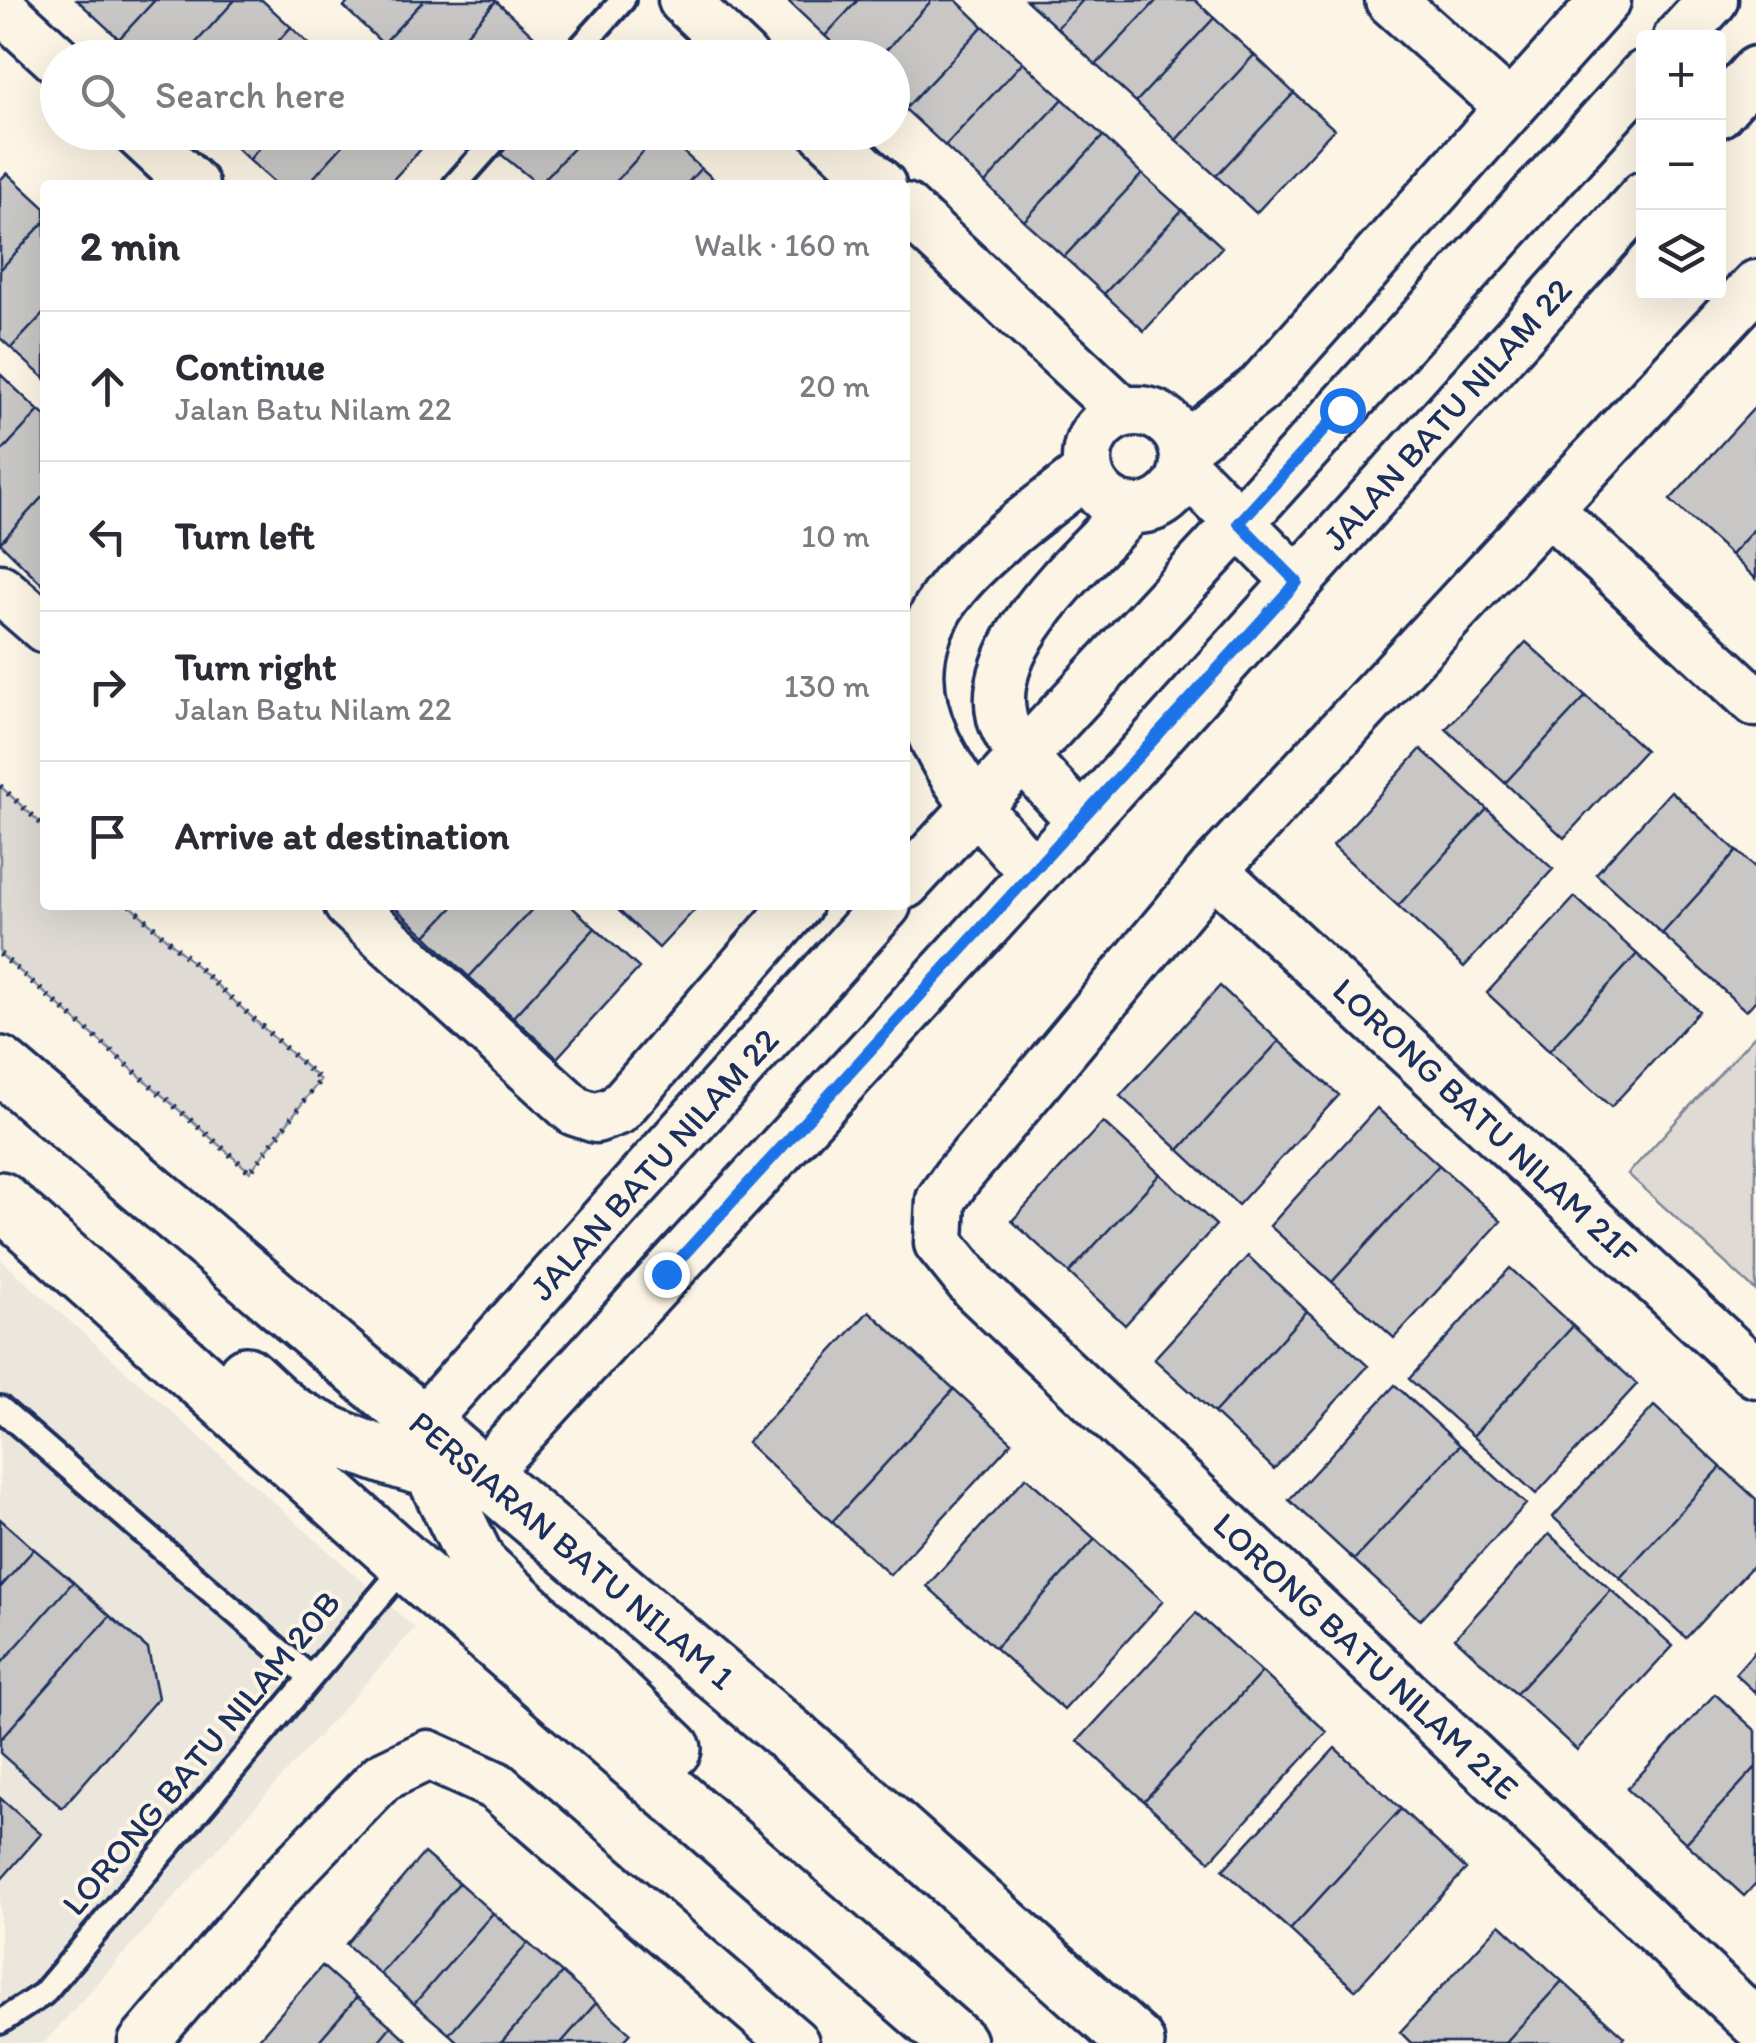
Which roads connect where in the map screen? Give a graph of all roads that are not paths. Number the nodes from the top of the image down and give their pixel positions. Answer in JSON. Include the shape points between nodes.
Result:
{"nodes":[{"id":1,"x":623,"y":0,"type":"edge"},
{"id":2,"x":682,"y":0,"type":"edge"},
{"id":3,"x":1390,"y":0,"type":"edge"},
{"id":4,"x":1606,"y":0,"type":"edge"},
{"id":5,"x":1713,"y":0,"type":"edge"},
{"id":6,"x":0,"y":7,"type":"edge"},
{"id":7,"x":1685,"y":30,"type":"edge"},
{"id":8,"x":587,"y":40,"type":"edge"},
{"id":9,"x":725,"y":40,"type":"edge"},
{"id":10,"x":40,"y":44,"type":"edge"},
{"id":11,"x":1756,"y":71,"type":"edge"},
{"id":12,"x":1636,"y":84,"type":"edge"},
{"id":13,"x":1726,"y":104,"type":"edge"},
{"id":14,"x":1508,"y":105,"type":"junction"},
{"id":15,"x":156,"y":150,"type":"edge"},
{"id":16,"x":486,"y":150,"type":"edge"},
{"id":17,"x":843,"y":150,"type":"edge"},
{"id":18,"x":189,"y":180,"type":"edge"},
{"id":19,"x":459,"y":180,"type":"edge"},
{"id":20,"x":875,"y":180,"type":"edge"},
{"id":21,"x":1636,"y":205,"type":"edge"},
{"id":22,"x":910,"y":213,"type":"edge"},
{"id":23,"x":1756,"y":284,"type":"edge"},
{"id":24,"x":1123,"y":412,"type":"junction"},
{"id":25,"x":1184,"y":458,"type":"junction"},
{"id":26,"x":1088,"y":471,"type":"junction"},
{"id":27,"x":1129,"y":510,"type":"junction"},
{"id":28,"x":1549,"y":510,"type":"junction"},
{"id":29,"x":1239,"y":523,"type":"junction"},
{"id":30,"x":1297,"y":582,"type":"junction"},
{"id":31,"x":0,"y":589,"type":"edge"},
{"id":32,"x":40,"y":624,"type":"edge"},
{"id":33,"x":1756,"y":702,"type":"edge"},
{"id":34,"x":1023,"y":753,"type":"junction"},
{"id":35,"x":974,"y":806,"type":"junction"},
{"id":36,"x":1082,"y":822,"type":"junction"},
{"id":37,"x":1213,"y":870,"type":"junction"},
{"id":38,"x":1034,"y":873,"type":"junction"},
{"id":39,"x":910,"y":878,"type":"edge"},
{"id":40,"x":354,"y":910,"type":"edge"},
{"id":41,"x":792,"y":910,"type":"edge"},
{"id":42,"x":882,"y":910,"type":"edge"},
{"id":43,"x":0,"y":1066,"type":"edge"},
{"id":44,"x":0,"y":1181,"type":"edge"},
{"id":45,"x":0,"y":1200,"type":"edge"},
{"id":46,"x":1756,"y":1373,"type":"edge"},
{"id":47,"x":0,"y":1408,"type":"edge"},
{"id":48,"x":446,"y":1456,"type":"junction"},
{"id":49,"x":407,"y":1564,"type":"junction"},
{"id":50,"x":310,"y":1677,"type":"junction"},
{"id":51,"x":790,"y":1899,"type":"junction"},
{"id":52,"x":0,"y":2022,"type":"edge"},
{"id":53,"x":1756,"y":2024,"type":"edge"},
{"id":54,"x":143,"y":2043,"type":"edge"},
{"id":55,"x":794,"y":2043,"type":"edge"},
{"id":56,"x":958,"y":2043,"type":"edge"},
{"id":57,"x":1136,"y":2043,"type":"edge"}],
"edges":[{"from":1,"to":8,"type":"lane"},
{"from":2,"to":9,"type":"street"},
{"from":3,"to":14,"type":"street"},
{"from":4,"to":14,"type":"street"},
{"from":5,"to":7,"type":"street"},
{"from":6,"to":10,"type":"street"},
{"from":11,"to":13,"type":"street"},
{"from":12,"to":29,"type":"street"},
{"from":14,"to":25,"type":"street","via":[[1260,388]]},
{"from":15,"to":18,"type":"street"},
{"from":16,"to":19,"type":"lane"},
{"from":17,"to":20,"type":"street"},
{"from":21,"to":30,"type":"street","name":"JALAN BATU NILAM 22"},
{"from":22,"to":24,"type":"street"},
{"from":23,"to":28,"type":"street","name":"LORONG BATU NILAM 21E"},
{"from":24,"to":25,"type":"street","via":[[1148,412],[1171,425]]},
{"from":24,"to":26,"type":"street","via":[[1092,434]]},
{"from":25,"to":27,"type":"street","via":[[1175,491],[1154,506]]},
{"from":25,"to":29,"type":"street"},
{"from":26,"to":27,"type":"street","via":[[1102,497]]},
{"from":26,"to":35,"type":"street","via":[[1005,538],[946,597],[928,629],[920,653],[920,710]]},
{"from":27,"to":34,"type":"street","via":[[1018,635],[999,680],[1002,721]]},
{"from":28,"to":33,"type":"street"},
{"from":28,"to":37,"type":"street","name":"LORONG BATU NILAM 21E"},
{"from":29,"to":30,"type":"street"},
{"from":29,"to":34,"type":"street"},
{"from":30,"to":36,"type":"street","name":"JALAN BATU NILAM 22"},
{"from":31,"to":32,"type":"street"},
{"from":34,"to":35,"type":"street"},
{"from":34,"to":36,"type":"street"},
{"from":35,"to":38,"type":"street"},
{"from":35,"to":39,"type":"street"},
{"from":36,"to":38,"type":"street","name":"JALAN BATU NILAM 22"},
{"from":37,"to":46,"type":"street","name":"LORONG BATU NILAM 21F"},
{"from":37,"to":53,"type":"street","name":"LORONG BATU NILAM 21E","via":[[941,1200],[938,1243],[976,1289]]},
{"from":38,"to":48,"type":"street","name":"JALAN BATU NILAM 22"},
{"from":40,"to":41,"type":"street","via":[[575,1112],[596,1118],[618,1110]]},
{"from":42,"to":48,"type":"street","name":"JALAN BATU NILAM 22"},
{"from":43,"to":48,"type":"main road","name":"PERSIARAN BATU NILAM 1"},
{"from":44,"to":48,"type":"main road","via":[[42,1200],[292,1415]]},
{"from":45,"to":49,"type":"main road"},
{"from":47,"to":50,"type":"lane"},
{"from":48,"to":51,"type":"main road","via":[[478,1564],[737,1810]]},
{"from":48,"to":57,"type":"main road","name":"PERSIARAN BATU NILAM 1","via":[[806,1750]]},
{"from":49,"to":50,"type":"lane","name":"LORONG BATU NILAM 20B"},
{"from":49,"to":51,"type":"main road"},
{"from":50,"to":52,"type":"lane","name":"LORONG BATU NILAM 20B","via":[[43,1994]]},
{"from":51,"to":56,"type":"main road"},
{"from":54,"to":55,"type":"street","via":[[276,1887],[382,1777],[428,1754],[496,1786]]}]}
